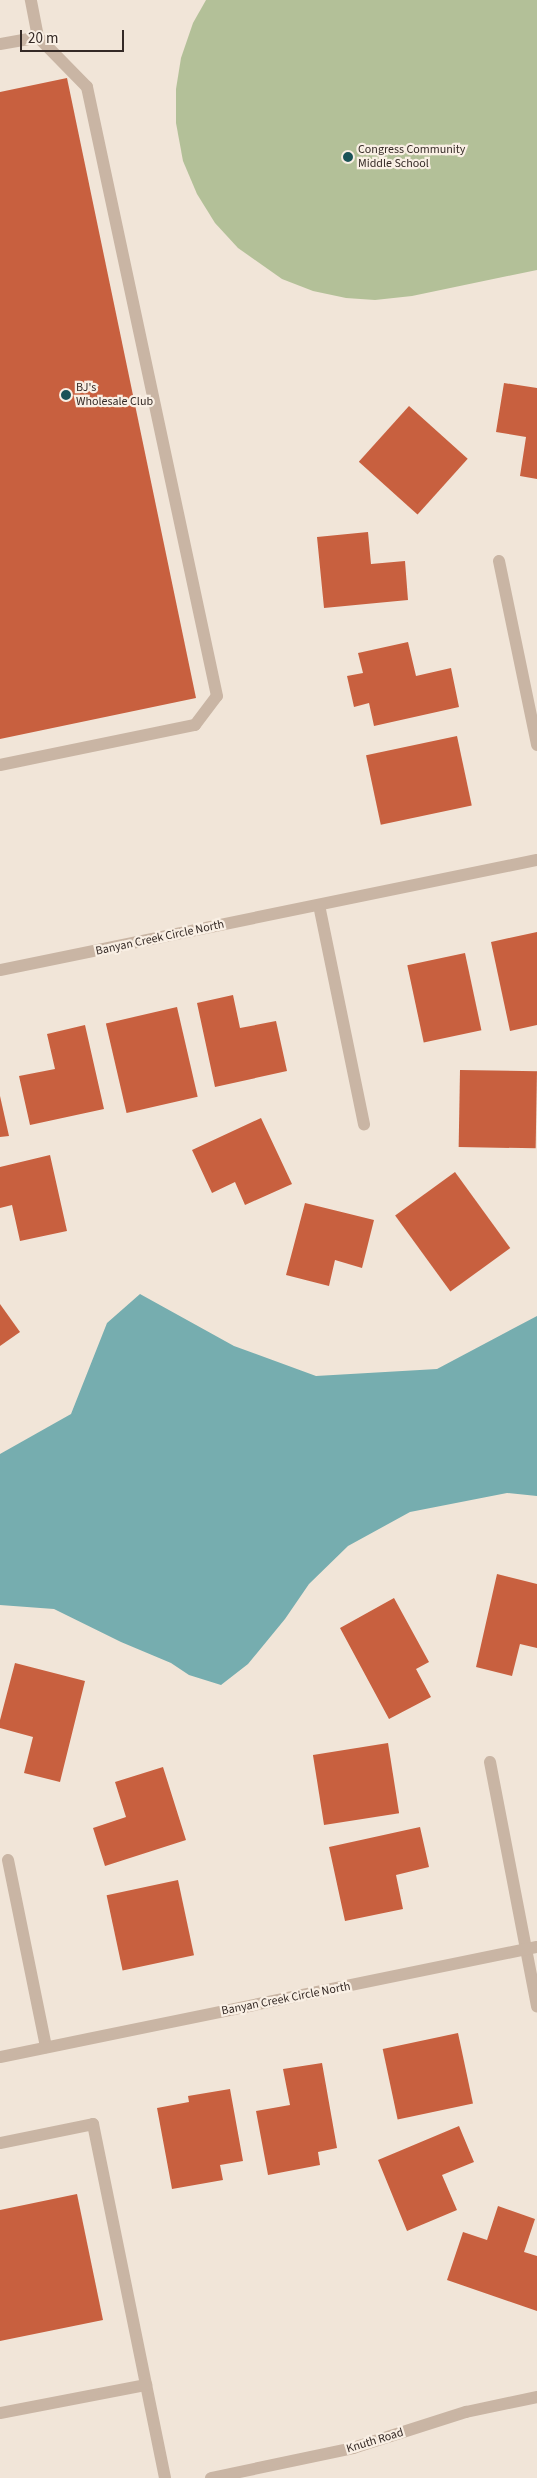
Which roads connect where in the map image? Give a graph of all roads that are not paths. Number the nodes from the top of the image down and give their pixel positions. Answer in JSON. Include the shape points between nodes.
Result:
{"nodes":[{"id":1,"x":31,"y":0,"type":"edge"},
{"id":2,"x":38,"y":37,"type":"junction"},
{"id":3,"x":0,"y":44,"type":"edge"},
{"id":4,"x":500,"y":561,"type":"dead end"},
{"id":5,"x":537,"y":745,"type":"edge"},
{"id":6,"x":0,"y":765,"type":"edge"},
{"id":7,"x":537,"y":860,"type":"edge"},
{"id":8,"x":319,"y":904,"type":"junction"},
{"id":9,"x":0,"y":970,"type":"edge"},
{"id":10,"x":364,"y":1124,"type":"dead end"},
{"id":11,"x":490,"y":1762,"type":"dead end"},
{"id":12,"x":8,"y":1860,"type":"dead end"},
{"id":13,"x":531,"y":1948,"type":"edge"},
{"id":14,"x":537,"y":2007,"type":"edge"},
{"id":15,"x":46,"y":2047,"type":"junction"},
{"id":16,"x":0,"y":2057,"type":"edge"},
{"id":17,"x":0,"y":2143,"type":"edge"},
{"id":18,"x":146,"y":2385,"type":"junction"},
{"id":19,"x":537,"y":2397,"type":"edge"},
{"id":20,"x":0,"y":2413,"type":"edge"},
{"id":21,"x":165,"y":2478,"type":"edge"},
{"id":22,"x":211,"y":2478,"type":"edge"}],
"edges":[{"from":1,"to":2,"type":"street"},
{"from":2,"to":3,"type":"street"},
{"from":2,"to":6,"type":"street","via":[[87,87],[217,696],[195,725]]},
{"from":4,"to":5,"type":"street"},
{"from":7,"to":8,"type":"street","name":"Banyan Creek Circle North"},
{"from":8,"to":9,"type":"street","name":"Banyan Creek Circle North"},
{"from":8,"to":10,"type":"street"},
{"from":11,"to":13,"type":"street"},
{"from":12,"to":15,"type":"street"},
{"from":13,"to":14,"type":"street"},
{"from":13,"to":15,"type":"street","name":"Banyan Creek Circle North"},
{"from":15,"to":16,"type":"street","name":"Banyan Creek Circle North"},
{"from":17,"to":18,"type":"street","via":[[93,2124]]},
{"from":18,"to":20,"type":"street"},
{"from":18,"to":21,"type":"street"},
{"from":19,"to":22,"type":"street","name":"Knuth Road","via":[[466,2412],[353,2448]]}]}
